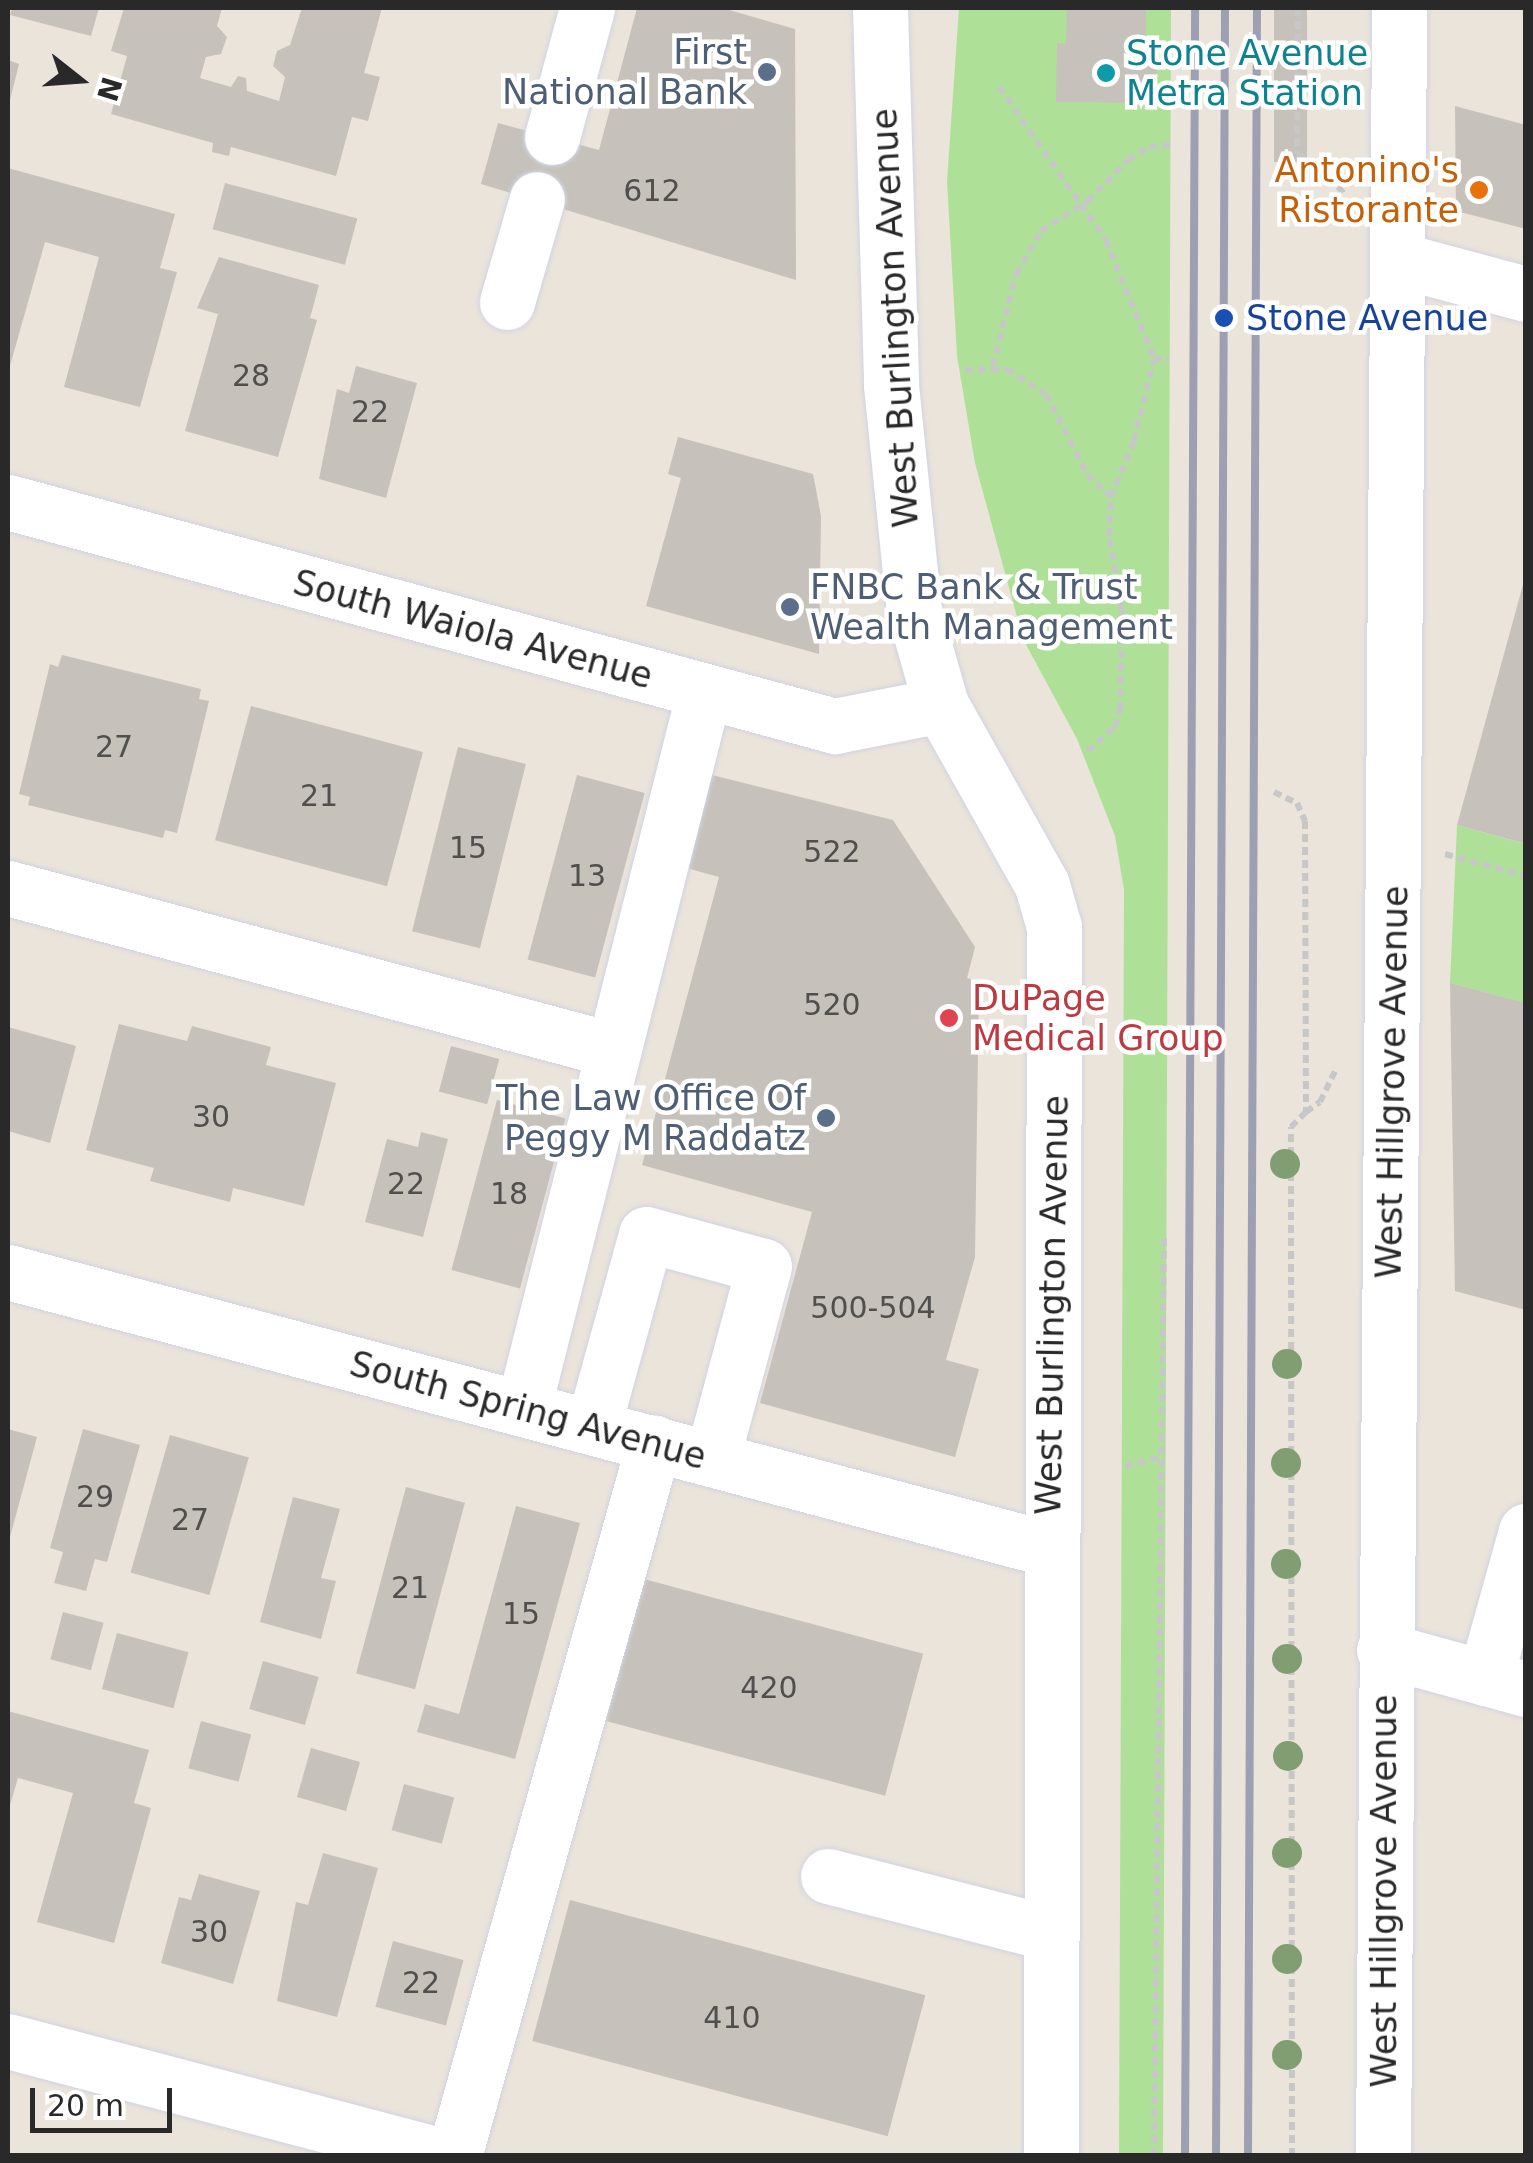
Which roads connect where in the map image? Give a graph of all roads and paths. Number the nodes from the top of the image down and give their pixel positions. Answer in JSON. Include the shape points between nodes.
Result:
{"nodes":[{"id":1,"x":588,"y":8,"type":"edge"},
{"id":2,"x":880,"y":8,"type":"edge"},
{"id":3,"x":1298,"y":8,"type":"edge"},
{"id":4,"x":1400,"y":8,"type":"edge"},
{"id":5,"x":1000,"y":87,"type":"dead end"},
{"id":6,"x":552,"y":137,"type":"dead end"},
{"id":7,"x":1171,"y":145,"type":"dead end"},
{"id":8,"x":1345,"y":197,"type":"dead end"},
{"id":9,"x":537,"y":199,"type":"dead end"},
{"id":10,"x":1082,"y":206,"type":"junction"},
{"id":11,"x":1399,"y":260,"type":"junction"},
{"id":12,"x":1526,"y":294,"type":"edge"},
{"id":13,"x":507,"y":302,"type":"dead end"},
{"id":14,"x":1154,"y":359,"type":"junction"},
{"id":15,"x":1169,"y":359,"type":"dead end"},
{"id":16,"x":994,"y":366,"type":"junction"},
{"id":17,"x":964,"y":370,"type":"dead end"},
{"id":18,"x":1111,"y":496,"type":"junction"},
{"id":19,"x":8,"y":502,"type":"edge"},
{"id":20,"x":704,"y":692,"type":"junction"},
{"id":21,"x":941,"y":704,"type":"junction"},
{"id":22,"x":1088,"y":751,"type":"dead end"},
{"id":23,"x":1274,"y":792,"type":"dead end"},
{"id":24,"x":1394,"y":840,"type":"junction"},
{"id":25,"x":1526,"y":876,"type":"edge"},
{"id":26,"x":8,"y":888,"type":"edge"},
{"id":27,"x":613,"y":1050,"type":"junction"},
{"id":28,"x":1337,"y":1057,"type":"dead end"},
{"id":29,"x":1306,"y":1112,"type":"junction"},
{"id":30,"x":1164,"y":1234,"type":"dead end"},
{"id":31,"x":8,"y":1272,"type":"edge"},
{"id":32,"x":523,"y":1409,"type":"junction"},
{"id":33,"x":593,"y":1427,"type":"junction"},
{"id":34,"x":654,"y":1444,"type":"junction"},
{"id":35,"x":1162,"y":1458,"type":"junction"},
{"id":36,"x":712,"y":1459,"type":"junction"},
{"id":37,"x":1125,"y":1466,"type":"dead end"},
{"id":38,"x":1526,"y":1531,"type":"edge"},
{"id":39,"x":1048,"y":1549,"type":"junction"},
{"id":40,"x":1384,"y":1650,"type":"junction"},
{"id":41,"x":1506,"y":1683,"type":"edge"},
{"id":42,"x":828,"y":1876,"type":"dead end"},
{"id":43,"x":1050,"y":1933,"type":"junction"},
{"id":44,"x":8,"y":2041,"type":"edge"},
{"id":45,"x":348,"y":2143,"type":"edge"},
{"id":46,"x":444,"y":2156,"type":"edge"},
{"id":47,"x":454,"y":2156,"type":"edge"},
{"id":48,"x":1051,"y":2156,"type":"edge"},
{"id":49,"x":1154,"y":2156,"type":"edge"},
{"id":50,"x":1292,"y":2156,"type":"edge"},
{"id":51,"x":1384,"y":2156,"type":"edge"}],
"edges":[{"from":1,"to":6,"type":"street"},
{"from":2,"to":21,"type":"street","name":"West Burlington Avenue","via":[[891,386],[914,610]]},
{"from":3,"to":8,"type":"path","via":[[1297,154],[1322,166]]},
{"from":4,"to":11,"type":"street","name":"West Hillgrove Avenue"},
{"from":5,"to":10,"type":"path"},
{"from":7,"to":10,"type":"path","via":[[1149,147],[1128,160]]},
{"from":9,"to":13,"type":"street"},
{"from":10,"to":14,"type":"path","via":[[1106,240]]},
{"from":10,"to":16,"type":"path","via":[[1041,231],[1026,252]]},
{"from":11,"to":12,"type":"street"},
{"from":11,"to":24,"type":"street","name":"West Hillgrove Avenue"},
{"from":14,"to":15,"type":"path"},
{"from":14,"to":18,"type":"path","via":[[1144,410]]},
{"from":16,"to":17,"type":"path"},
{"from":16,"to":18,"type":"path","via":[[1046,394],[1087,474]]},
{"from":18,"to":22,"type":"path","via":[[1109,536],[1122,611],[1120,710],[1116,728]]},
{"from":19,"to":20,"type":"street","name":"South Waiola Avenue"},
{"from":20,"to":21,"type":"street","name":"South Waiola Avenue","via":[[835,726]]},
{"from":20,"to":27,"type":"street"},
{"from":21,"to":39,"type":"street","name":"West Burlington Avenue","via":[[1042,885],[1054,927]]},
{"from":23,"to":29,"type":"path","via":[[1297,803],[1305,821]]},
{"from":24,"to":25,"type":"path"},
{"from":24,"to":40,"type":"street","name":"West Hillgrove Avenue"},
{"from":26,"to":27,"type":"street"},
{"from":27,"to":32,"type":"street"},
{"from":28,"to":29,"type":"path","via":[[1334,1078]]},
{"from":29,"to":50,"type":"path","via":[[1291,1127]]},
{"from":30,"to":35,"type":"path"},
{"from":31,"to":32,"type":"street","name":"South Spring Avenue"},
{"from":32,"to":33,"type":"street","name":"South Spring Avenue"},
{"from":33,"to":34,"type":"street","name":"South Spring Avenue"},
{"from":33,"to":36,"type":"street","via":[[646,1234],[764,1266]]},
{"from":34,"to":36,"type":"street","name":"South Spring Avenue"},
{"from":34,"to":47,"type":"street"},
{"from":35,"to":37,"type":"path"},
{"from":35,"to":49,"type":"path"},
{"from":36,"to":39,"type":"street","name":"South Spring Avenue"},
{"from":38,"to":41,"type":"street"},
{"from":39,"to":43,"type":"street","name":"West Burlington Avenue"},
{"from":40,"to":41,"type":"street"},
{"from":40,"to":51,"type":"street","name":"West Hillgrove Avenue"},
{"from":42,"to":43,"type":"street"},
{"from":43,"to":48,"type":"street","name":"West Burlington Avenue"},
{"from":44,"to":45,"type":"street"},
{"from":45,"to":46,"type":"street"}]}
